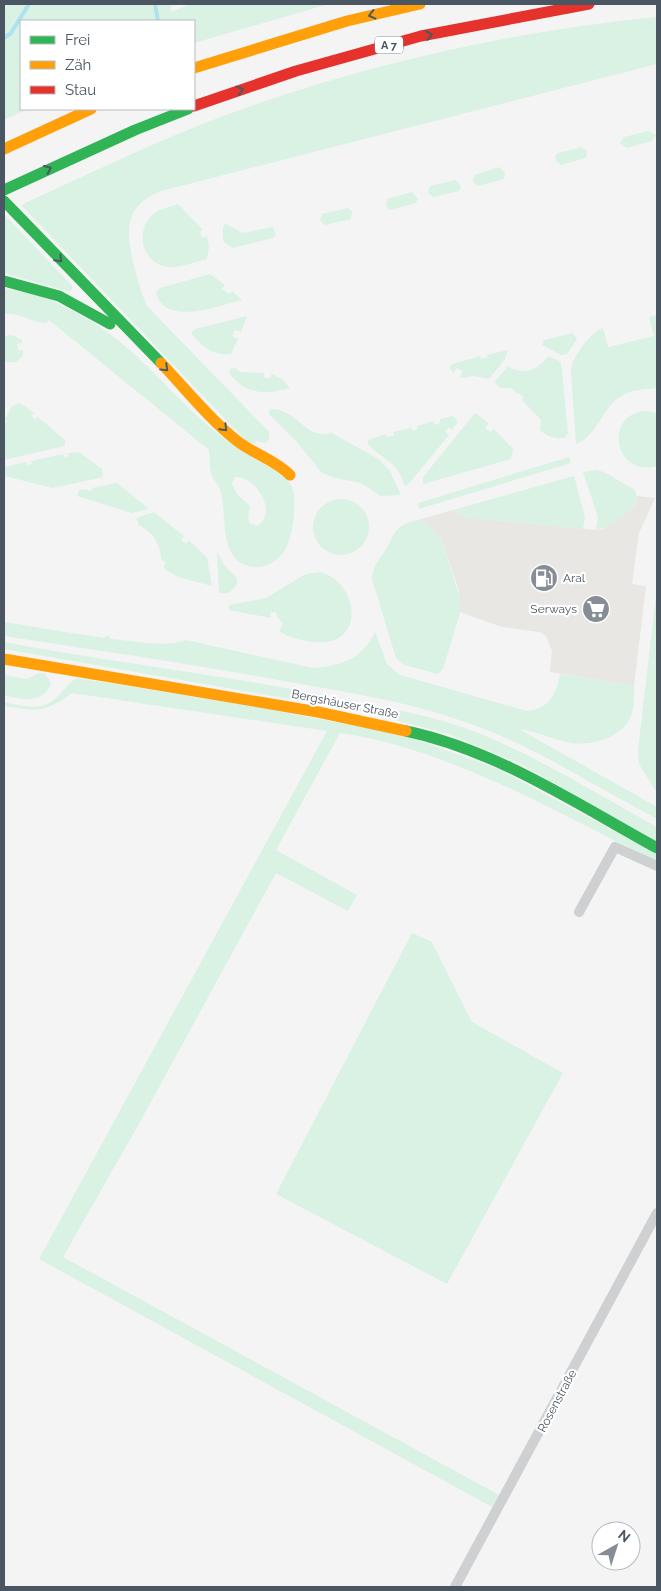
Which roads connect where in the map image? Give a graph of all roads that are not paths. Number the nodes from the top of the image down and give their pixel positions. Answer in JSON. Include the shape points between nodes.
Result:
{"nodes":[{"id":1,"x":420,"y":4,"type":"edge"},
{"id":2,"x":589,"y":4,"type":"edge"},
{"id":3,"x":195,"y":68,"type":"edge"},
{"id":4,"x":195,"y":106,"type":"edge"},
{"id":5,"x":89,"y":110,"type":"edge"},
{"id":6,"x":186,"y":110,"type":"edge"},
{"id":7,"x":4,"y":148,"type":"edge"},
{"id":8,"x":4,"y":190,"type":"edge"},
{"id":9,"x":4,"y":201,"type":"edge"},
{"id":10,"x":4,"y":281,"type":"edge"},
{"id":11,"x":140,"y":344,"type":"junction"},
{"id":12,"x":290,"y":474,"type":"dead end"},
{"id":13,"x":4,"y":659,"type":"edge"},
{"id":14,"x":657,"y":848,"type":"edge"},
{"id":15,"x":657,"y":866,"type":"edge"},
{"id":16,"x":579,"y":912,"type":"dead end"},
{"id":17,"x":657,"y":1214,"type":"edge"},
{"id":18,"x":455,"y":1587,"type":"edge"}],
"edges":[{"from":1,"to":3,"type":"main road","one_way":true,"via":[[347,21]]},
{"from":4,"to":2,"type":"main road","number":"A 7","one_way":true,"via":[[296,71],[422,36]]},
{"from":5,"to":7,"type":"main road"},
{"from":8,"to":6,"type":"main road","one_way":true,"via":[[118,137]]},
{"from":9,"to":11,"type":"main road","one_way":true},
{"from":10,"to":11,"type":"main road","via":[[49,292],[77,304]]},
{"from":11,"to":12,"type":"main road","one_way":true,"via":[[234,439],[278,463]]},
{"from":13,"to":14,"type":"main road","name":"Bergshäuser Straße","via":[[342,716],[425,735],[509,768]]},
{"from":15,"to":16,"type":"street","via":[[615,847]]},
{"from":17,"to":18,"type":"street","name":"Rosenstraße"}]}
